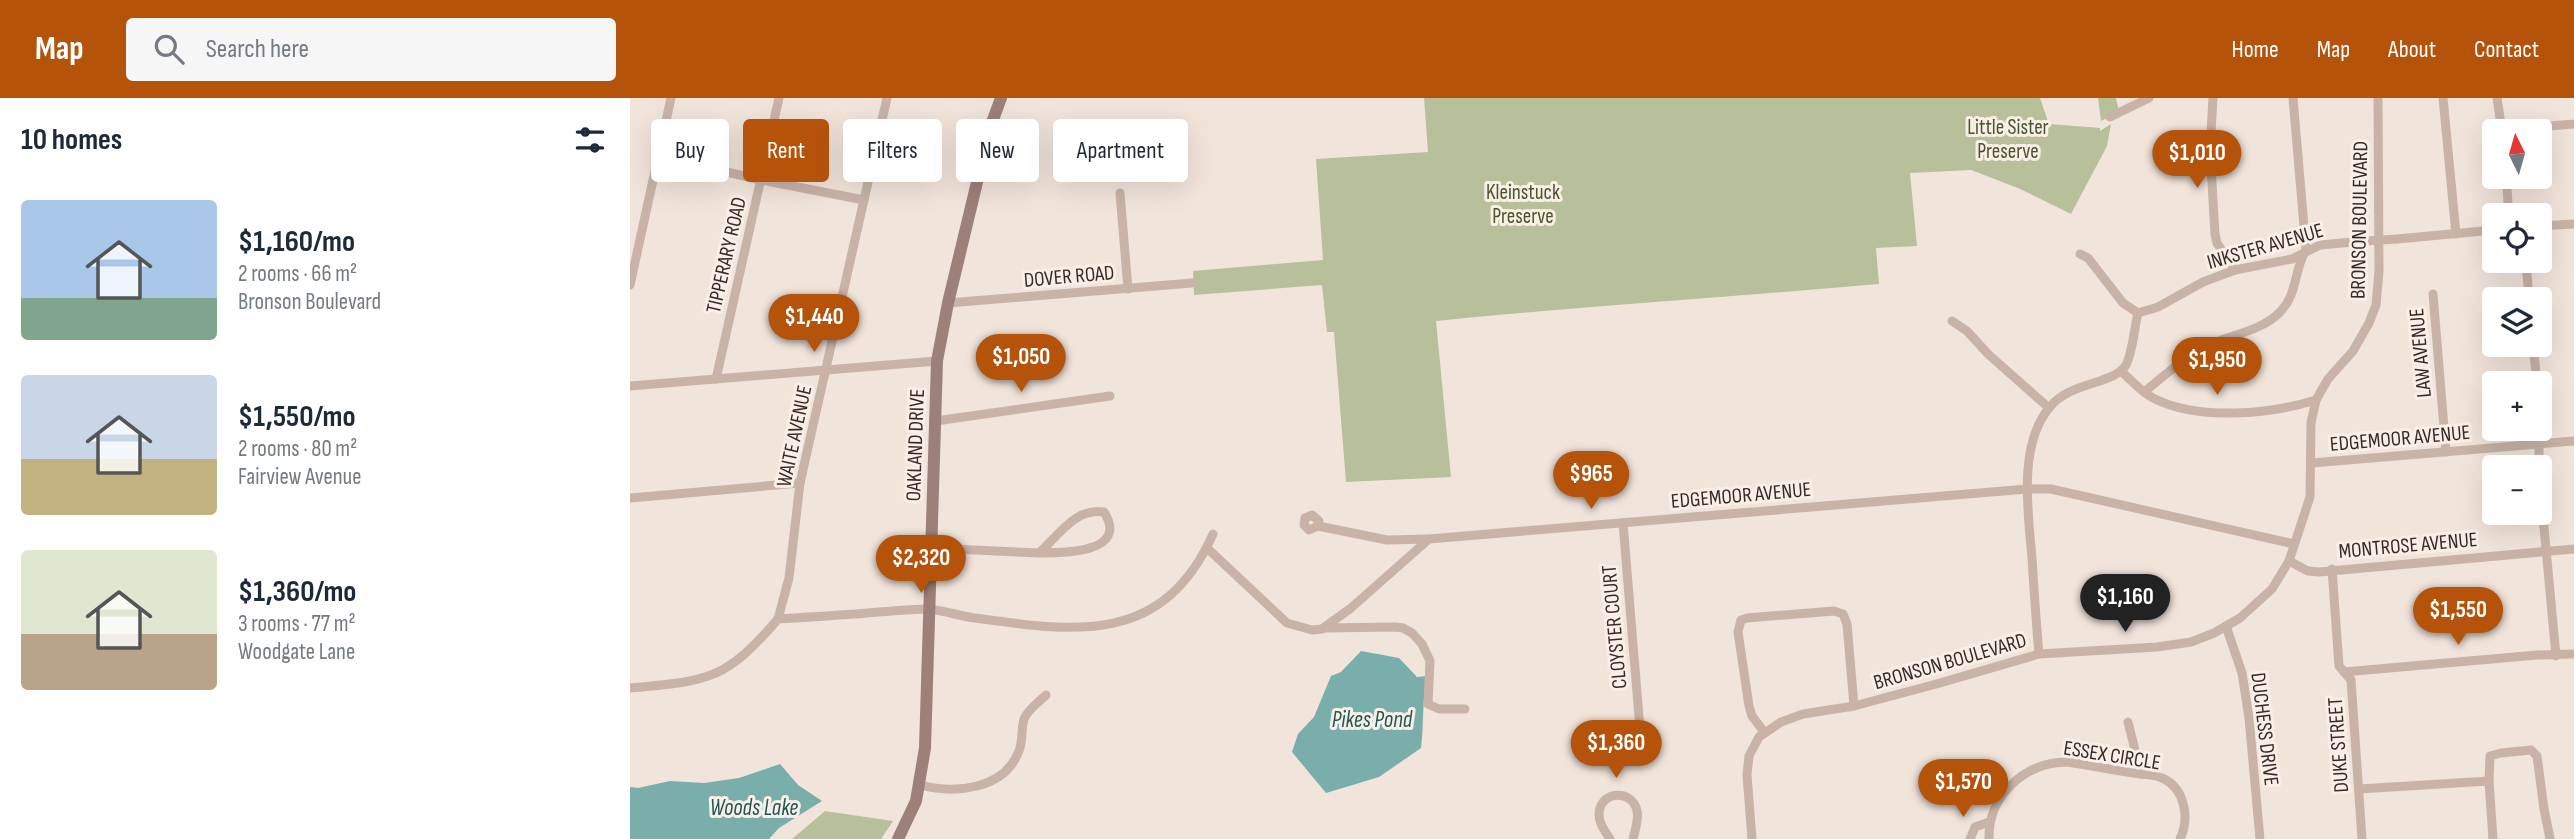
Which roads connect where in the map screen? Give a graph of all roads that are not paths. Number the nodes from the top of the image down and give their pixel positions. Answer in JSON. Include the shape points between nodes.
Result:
{"nodes":[{"id":1,"x":671,"y":98,"type":"edge"},
{"id":2,"x":779,"y":98,"type":"edge"},
{"id":3,"x":887,"y":98,"type":"edge"},
{"id":4,"x":1001,"y":98,"type":"edge"},
{"id":5,"x":2149,"y":98,"type":"edge"},
{"id":6,"x":2213,"y":98,"type":"edge"},
{"id":7,"x":2293,"y":98,"type":"edge"},
{"id":8,"x":2378,"y":98,"type":"edge"},
{"id":9,"x":2443,"y":98,"type":"edge"},
{"id":10,"x":2497,"y":98,"type":"edge"},
{"id":11,"x":2110,"y":117,"type":"dead end"},
{"id":12,"x":666,"y":119,"type":"edge"},
{"id":13,"x":774,"y":119,"type":"edge"},
{"id":14,"x":2500,"y":119,"type":"edge"},
{"id":15,"x":2574,"y":124,"type":"edge"},
{"id":16,"x":2552,"y":126,"type":"edge"},
{"id":17,"x":652,"y":182,"type":"edge"},
{"id":18,"x":761,"y":182,"type":"edge"},
{"id":19,"x":771,"y":182,"type":"edge"},
{"id":20,"x":1120,"y":193,"type":"dead end"},
{"id":21,"x":864,"y":200,"type":"junction"},
{"id":22,"x":2574,"y":224,"type":"edge"},
{"id":23,"x":2552,"y":225,"type":"edge"},
{"id":24,"x":2482,"y":231,"type":"edge"},
{"id":25,"x":2456,"y":234,"type":"junction"},
{"id":26,"x":2306,"y":250,"type":"junction"},
{"id":27,"x":2080,"y":254,"type":"dead end"},
{"id":28,"x":2235,"y":270,"type":"junction"},
{"id":29,"x":1192,"y":284,"type":"dead end"},
{"id":30,"x":630,"y":285,"type":"edge"},
{"id":31,"x":1128,"y":289,"type":"junction"},
{"id":32,"x":2432,"y":294,"type":"dead end"},
{"id":33,"x":947,"y":303,"type":"junction"},
{"id":34,"x":2138,"y":313,"type":"junction"},
{"id":35,"x":1952,"y":321,"type":"dead end"},
{"id":36,"x":937,"y":361,"type":"junction"},
{"id":37,"x":826,"y":371,"type":"junction"},
{"id":38,"x":2121,"y":371,"type":"junction"},
{"id":39,"x":716,"y":379,"type":"junction"},
{"id":40,"x":630,"y":386,"type":"edge"},
{"id":41,"x":2144,"y":393,"type":"junction"},
{"id":42,"x":1110,"y":396,"type":"dead end"},
{"id":43,"x":2316,"y":401,"type":"junction"},
{"id":44,"x":2049,"y":408,"type":"junction"},
{"id":45,"x":936,"y":421,"type":"junction"},
{"id":46,"x":2574,"y":441,"type":"edge"},
{"id":47,"x":2540,"y":443,"type":"junction"},
{"id":48,"x":2446,"y":452,"type":"junction"},
{"id":49,"x":2538,"y":455,"type":"edge"},
{"id":50,"x":2312,"y":463,"type":"junction"},
{"id":51,"x":800,"y":483,"type":"junction"},
{"id":52,"x":2027,"y":488,"type":"junction"},
{"id":53,"x":630,"y":498,"type":"edge"},
{"id":54,"x":1623,"y":523,"type":"junction"},
{"id":55,"x":2544,"y":525,"type":"edge"},
{"id":56,"x":1318,"y":527,"type":"dead end"},
{"id":57,"x":1213,"y":534,"type":"dead end"},
{"id":58,"x":1429,"y":539,"type":"junction"},
{"id":59,"x":2294,"y":544,"type":"junction"},
{"id":60,"x":930,"y":548,"type":"junction"},
{"id":61,"x":1206,"y":548,"type":"junction"},
{"id":62,"x":2574,"y":549,"type":"edge"},
{"id":63,"x":2546,"y":551,"type":"junction"},
{"id":64,"x":1039,"y":553,"type":"junction"},
{"id":65,"x":2289,"y":561,"type":"junction"},
{"id":66,"x":2332,"y":569,"type":"junction"},
{"id":67,"x":928,"y":609,"type":"junction"},
{"id":68,"x":778,"y":619,"type":"junction"},
{"id":69,"x":2226,"y":626,"type":"junction"},
{"id":70,"x":1322,"y":629,"type":"junction"},
{"id":71,"x":2039,"y":654,"type":"junction"},
{"id":72,"x":2574,"y":654,"type":"edge"},
{"id":73,"x":2556,"y":656,"type":"junction"},
{"id":74,"x":2344,"y":672,"type":"junction"},
{"id":75,"x":630,"y":688,"type":"edge"},
{"id":76,"x":1046,"y":695,"type":"dead end"},
{"id":77,"x":1854,"y":706,"type":"junction"},
{"id":78,"x":1465,"y":709,"type":"dead end"},
{"id":79,"x":2129,"y":722,"type":"dead end"},
{"id":80,"x":1640,"y":729,"type":"dead end"},
{"id":81,"x":1764,"y":732,"type":"junction"},
{"id":82,"x":2141,"y":775,"type":"junction"},
{"id":83,"x":2489,"y":781,"type":"junction"},
{"id":84,"x":919,"y":785,"type":"junction"},
{"id":85,"x":2359,"y":789,"type":"junction"},
{"id":86,"x":1989,"y":822,"type":"junction"},
{"id":87,"x":898,"y":839,"type":"edge"},
{"id":88,"x":1610,"y":839,"type":"edge"},
{"id":89,"x":1633,"y":839,"type":"edge"},
{"id":90,"x":1752,"y":839,"type":"edge"},
{"id":91,"x":1970,"y":839,"type":"edge"},
{"id":92,"x":1989,"y":839,"type":"edge"},
{"id":93,"x":2180,"y":839,"type":"edge"},
{"id":94,"x":2260,"y":839,"type":"edge"},
{"id":95,"x":2362,"y":839,"type":"edge"},
{"id":96,"x":2493,"y":839,"type":"edge"},
{"id":97,"x":2550,"y":839,"type":"edge"}],
"edges":[{"from":1,"to":12,"type":"street"},
{"from":2,"to":13,"type":"street","name":"TIPPERARY ROAD"},
{"from":3,"to":21,"type":"street","name":"WAITE AVENUE"},
{"from":4,"to":33,"type":"main road","name":"OAKLAND DRIVE"},
{"from":5,"to":11,"type":"street"},
{"from":6,"to":28,"type":"street","via":[[2210,149],[2215,234]]},
{"from":7,"to":26,"type":"street"},
{"from":8,"to":43,"type":"street","name":"BRONSON BOULEVARD","via":[[2376,305],[2353,351]]},
{"from":9,"to":25,"type":"street"},
{"from":10,"to":14,"type":"street"},
{"from":15,"to":16,"type":"street"},
{"from":17,"to":30,"type":"street"},
{"from":18,"to":39,"type":"street","name":"TIPPERARY ROAD"},
{"from":19,"to":21,"type":"street"},
{"from":20,"to":31,"type":"street"},
{"from":21,"to":37,"type":"street","name":"WAITE AVENUE"},
{"from":22,"to":23,"type":"street"},
{"from":24,"to":25,"type":"street","name":"INKSTER AVENUE"},
{"from":25,"to":26,"type":"street","name":"INKSTER AVENUE","bridge":true},
{"from":26,"to":28,"type":"street","name":"INKSTER AVENUE","via":[[2292,259]]},
{"from":26,"to":41,"type":"street","via":[[2298,263],[2294,291],[2278,315],[2190,356]]},
{"from":27,"to":34,"type":"street","via":[[2123,303]]},
{"from":28,"to":34,"type":"street","name":"INKSTER AVENUE"},
{"from":29,"to":31,"type":"street","name":"DOVER ROAD"},
{"from":31,"to":33,"type":"street","name":"DOVER ROAD"},
{"from":32,"to":48,"type":"street","name":"LAW AVENUE"},
{"from":33,"to":36,"type":"main road","name":"OAKLAND DRIVE"},
{"from":34,"to":38,"type":"street"},
{"from":35,"to":44,"type":"street"},
{"from":36,"to":37,"type":"street"},
{"from":36,"to":45,"type":"main road","name":"OAKLAND DRIVE"},
{"from":37,"to":39,"type":"street"},
{"from":37,"to":51,"type":"street","name":"WAITE AVENUE"},
{"from":38,"to":41,"type":"street"},
{"from":38,"to":44,"type":"street","via":[[2063,394]]},
{"from":39,"to":40,"type":"street"},
{"from":41,"to":43,"type":"street","via":[[2174,405],[2217,412],[2267,411]]},
{"from":42,"to":45,"type":"street"},
{"from":43,"to":50,"type":"street","name":"BRONSON BOULEVARD","via":[[2311,422]]},
{"from":44,"to":52,"type":"street","via":[[2035,435]]},
{"from":45,"to":60,"type":"main road","name":"OAKLAND DRIVE"},
{"from":46,"to":47,"type":"street","name":"EDGEMOOR AVENUE"},
{"from":47,"to":48,"type":"street","name":"EDGEMOOR AVENUE"},
{"from":47,"to":49,"type":"street"},
{"from":48,"to":50,"type":"street","name":"EDGEMOOR AVENUE"},
{"from":50,"to":59,"type":"street","name":"BRONSON BOULEVARD","via":[[2311,497]]},
{"from":51,"to":53,"type":"street"},
{"from":51,"to":68,"type":"street","name":"WAITE AVENUE","via":[[789,578]]},
{"from":52,"to":54,"type":"street","name":"EDGEMOOR AVENUE"},
{"from":52,"to":59,"type":"street","name":"EDGEMOOR AVENUE","via":[[2051,489]]},
{"from":52,"to":71,"type":"street"},
{"from":54,"to":58,"type":"street","name":"EDGEMOOR AVENUE"},
{"from":54,"to":80,"type":"street","name":"CLOYSTER COURT"},
{"from":55,"to":63,"type":"street"},
{"from":56,"to":58,"type":"street","name":"EDGEMOOR AVENUE","via":[[1387,540]]},
{"from":57,"to":61,"type":"street"},
{"from":58,"to":70,"type":"street"},
{"from":59,"to":65,"type":"street","name":"BRONSON BOULEVARD"},
{"from":60,"to":64,"type":"street"},
{"from":60,"to":67,"type":"main road","name":"OAKLAND DRIVE"},
{"from":61,"to":67,"type":"street","via":[[1164,599],[1103,627],[1032,626]]},
{"from":61,"to":70,"type":"street","via":[[1287,622],[1304,629]]},
{"from":62,"to":63,"type":"street","name":"MONTROSE AVENUE"},
{"from":63,"to":66,"type":"street","name":"MONTROSE AVENUE"},
{"from":63,"to":73,"type":"street"},
{"from":64,"to":64,"type":"street","via":[[1076,516],[1092,510],[1104,512],[1109,520],[1111,528],[1104,541],[1088,550]]},
{"from":65,"to":66,"type":"street","name":"MONTROSE AVENUE","via":[[2308,570]]},
{"from":65,"to":69,"type":"street","name":"BRONSON BOULEVARD","via":[[2272,589]]},
{"from":66,"to":74,"type":"street","name":"DUKE STREET","via":[[2339,666]]},
{"from":67,"to":68,"type":"street"},
{"from":67,"to":84,"type":"main road","name":"OAKLAND DRIVE","via":[[925,748]]},
{"from":68,"to":75,"type":"street","via":[[747,653],[715,675],[688,683]]},
{"from":69,"to":71,"type":"street","name":"BRONSON BOULEVARD","via":[[2179,645]]},
{"from":69,"to":94,"type":"street","name":"DUCHESS DRIVE","via":[[2242,673]]},
{"from":70,"to":78,"type":"street","via":[[1407,629],[1430,661],[1429,704],[1438,709]]},
{"from":71,"to":77,"type":"street","name":"BRONSON BOULEVARD"},
{"from":72,"to":73,"type":"street"},
{"from":73,"to":74,"type":"street"},
{"from":74,"to":85,"type":"street","name":"DUKE STREET","via":[[2351,680]]},
{"from":76,"to":84,"type":"street","via":[[1024,718],[1020,748],[1002,775],[969,788]]},
{"from":77,"to":81,"type":"street","name":"BRONSON BOULEVARD","via":[[1790,717]]},
{"from":77,"to":81,"type":"street","via":[[1843,614],[1747,618],[1738,632],[1749,706]]},
{"from":79,"to":82,"type":"street"},
{"from":81,"to":90,"type":"street","via":[[1747,765]]},
{"from":82,"to":86,"type":"street","name":"ESSEX CIRCLE","via":[[2066,762],[2044,765],[2006,791]]},
{"from":82,"to":93,"type":"street","name":"ESSEX CIRCLE","via":[[2162,778],[2179,795],[2186,824]]},
{"from":83,"to":85,"type":"street"},
{"from":83,"to":96,"type":"street"},
{"from":83,"to":97,"type":"street","via":[[2489,761],[2494,754],[2536,753]]},
{"from":84,"to":87,"type":"main road","name":"OAKLAND DRIVE"},
{"from":85,"to":95,"type":"street","name":"DUKE STREET"},
{"from":86,"to":91,"type":"street","via":[[1975,827]]},
{"from":86,"to":92,"type":"street","name":"ESSEX CIRCLE"},
{"from":88,"to":89,"type":"street","via":[[1599,815],[1606,799],[1615,795],[1634,801],[1638,814]]}]}
